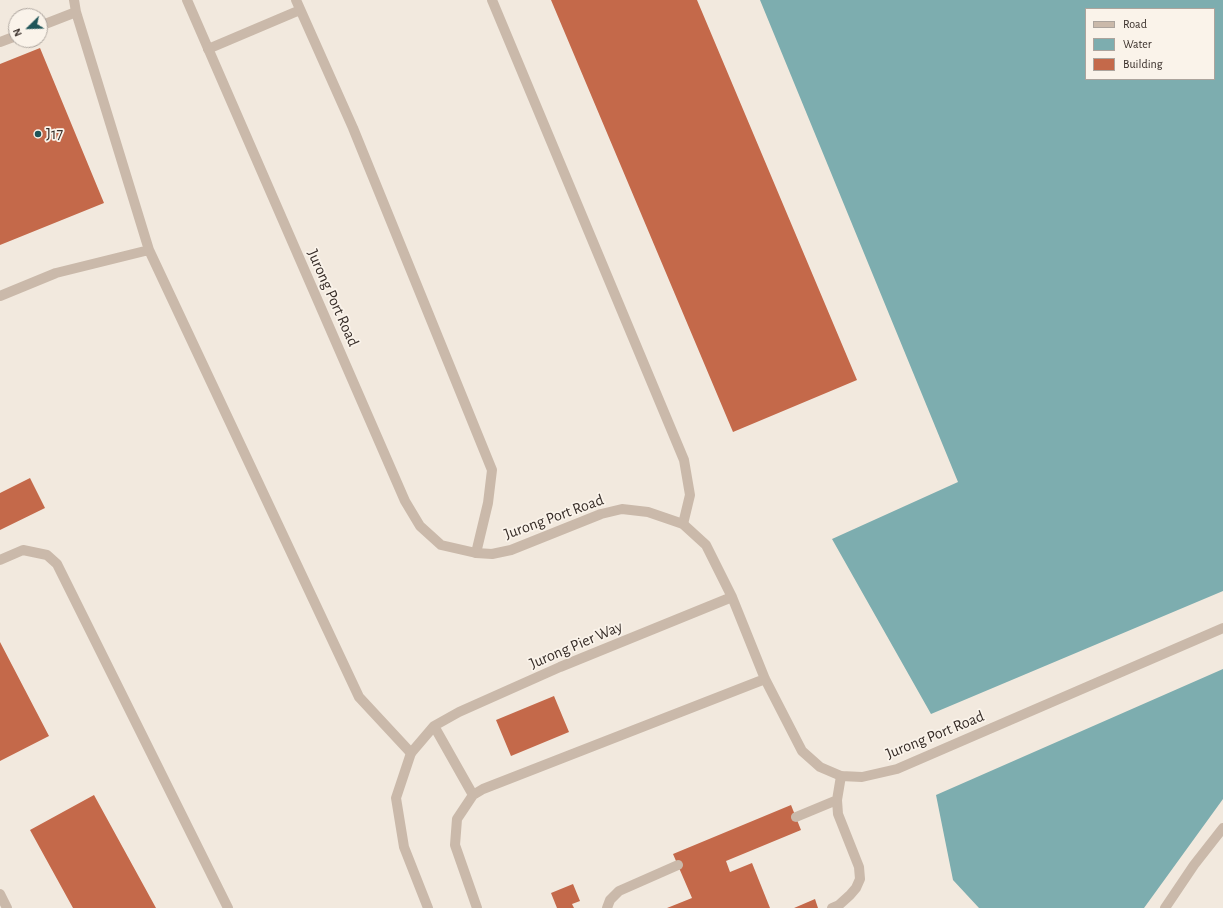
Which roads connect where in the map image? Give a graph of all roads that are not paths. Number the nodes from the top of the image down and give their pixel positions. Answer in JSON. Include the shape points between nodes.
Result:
{"nodes":[{"id":1,"x":74,"y":0,"type":"edge"},
{"id":2,"x":187,"y":0,"type":"edge"},
{"id":3,"x":296,"y":0,"type":"edge"},
{"id":4,"x":492,"y":0,"type":"edge"},
{"id":5,"x":300,"y":10,"type":"junction"},
{"id":6,"x":76,"y":12,"type":"junction"},
{"id":7,"x":48,"y":23,"type":"edge"},
{"id":8,"x":208,"y":49,"type":"junction"},
{"id":9,"x":149,"y":250,"type":"junction"},
{"id":10,"x":0,"y":296,"type":"edge"},
{"id":11,"x":683,"y":524,"type":"junction"},
{"id":12,"x":476,"y":553,"type":"junction"},
{"id":13,"x":0,"y":560,"type":"edge"},
{"id":14,"x":732,"y":597,"type":"junction"},
{"id":15,"x":1223,"y":628,"type":"edge"},
{"id":16,"x":765,"y":679,"type":"junction"},
{"id":17,"x":434,"y":726,"type":"junction"},
{"id":18,"x":411,"y":753,"type":"junction"},
{"id":19,"x":841,"y":776,"type":"junction"},
{"id":20,"x":473,"y":795,"type":"junction"},
{"id":21,"x":837,"y":800,"type":"junction"},
{"id":22,"x":796,"y":817,"type":"dead end"},
{"id":23,"x":1223,"y":828,"type":"edge"},
{"id":24,"x":678,"y":865,"type":"dead end"},
{"id":25,"x":0,"y":894,"type":"edge"},
{"id":26,"x":7,"y":908,"type":"edge"},
{"id":27,"x":228,"y":908,"type":"edge"},
{"id":28,"x":428,"y":908,"type":"edge"},
{"id":29,"x":478,"y":908,"type":"edge"},
{"id":30,"x":607,"y":908,"type":"edge"},
{"id":31,"x":832,"y":908,"type":"edge"},
{"id":32,"x":1165,"y":908,"type":"edge"}],
"edges":[{"from":1,"to":6,"type":"street"},
{"from":2,"to":8,"type":"street","name":"Jurong Port Road"},
{"from":3,"to":5,"type":"street"},
{"from":4,"to":11,"type":"street","via":[[684,460],[690,495]]},
{"from":5,"to":8,"type":"street"},
{"from":5,"to":12,"type":"street","via":[[353,128],[492,470],[488,503]]},
{"from":6,"to":7,"type":"street"},
{"from":6,"to":9,"type":"street"},
{"from":8,"to":12,"type":"street","name":"Jurong Port Road","via":[[405,500],[420,526],[441,545]]},
{"from":9,"to":10,"type":"street","via":[[56,273]]},
{"from":9,"to":18,"type":"street","via":[[359,697]]},
{"from":11,"to":12,"type":"street","name":"Jurong Port Road","via":[[648,512],[622,509],[601,514],[511,550],[492,554]]},
{"from":11,"to":14,"type":"street","name":"Jurong Port Road","via":[[706,545]]},
{"from":13,"to":27,"type":"street","via":[[23,550],[47,555],[57,564]]},
{"from":14,"to":16,"type":"street","name":"Jurong Port Road"},
{"from":14,"to":17,"type":"street","name":"Jurong Pier Way","via":[[560,667],[459,712]]},
{"from":15,"to":19,"type":"street","name":"Jurong Port Road","via":[[897,769],[862,777]]},
{"from":16,"to":19,"type":"street","name":"Jurong Port Road","via":[[802,751],[820,767]]},
{"from":16,"to":20,"type":"street"},
{"from":17,"to":18,"type":"street","name":"Jurong Pier Way"},
{"from":17,"to":20,"type":"street"},
{"from":18,"to":28,"type":"street","name":"Jurong Pier Way","via":[[396,798],[404,847]]},
{"from":19,"to":21,"type":"street"},
{"from":20,"to":29,"type":"street","via":[[457,819],[455,845]]},
{"from":21,"to":22,"type":"street"},
{"from":21,"to":31,"type":"street","via":[[838,814],[859,867],[860,879],[850,895]]},
{"from":23,"to":32,"type":"street"},
{"from":24,"to":30,"type":"street","via":[[619,891],[610,900]]},
{"from":25,"to":26,"type":"street"}]}
